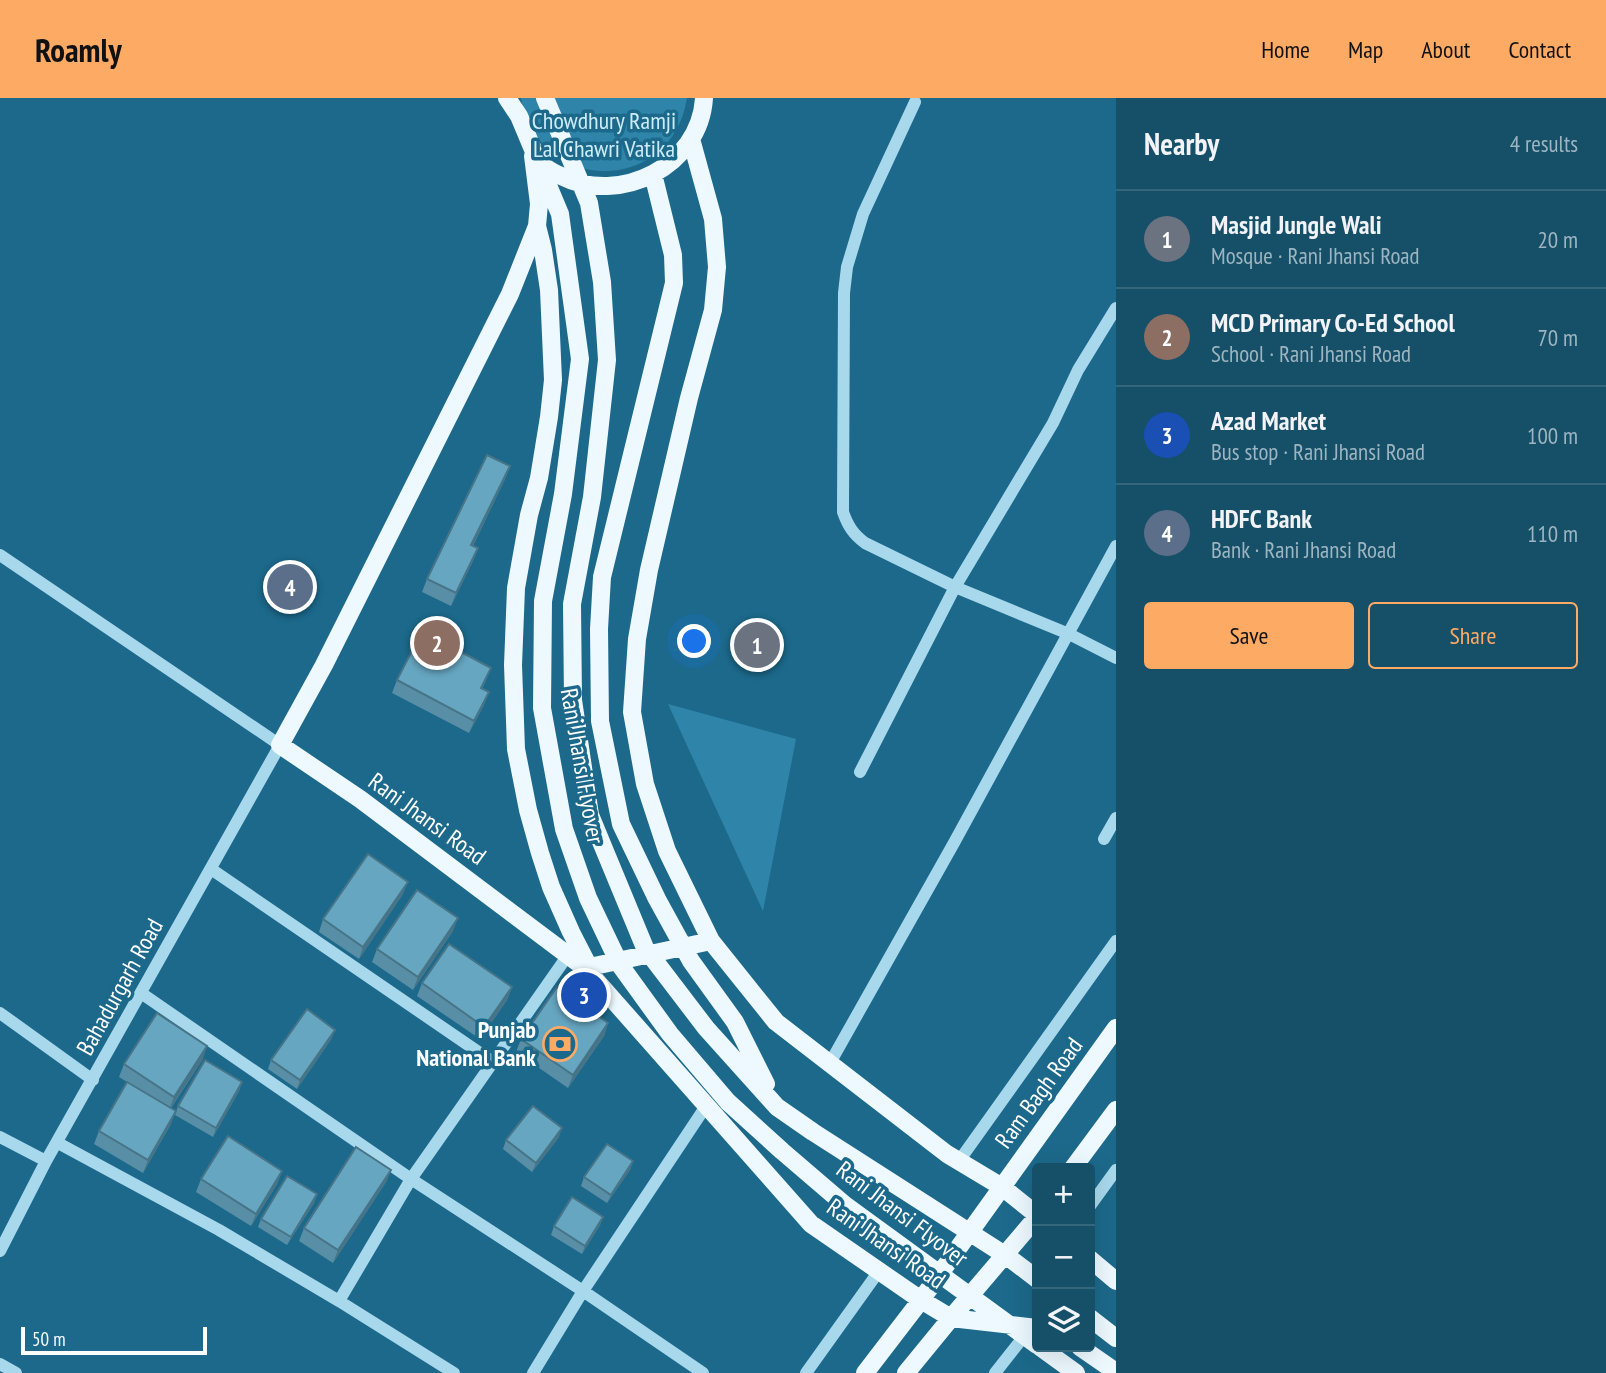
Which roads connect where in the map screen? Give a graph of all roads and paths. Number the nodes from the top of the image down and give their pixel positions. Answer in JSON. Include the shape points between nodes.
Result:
{"nodes":[{"id":1,"x":545,"y":98,"type":"edge"},
{"id":2,"x":704,"y":98,"type":"edge"},
{"id":3,"x":504,"y":100,"type":"edge"},
{"id":4,"x":915,"y":102,"type":"dead end"},
{"id":5,"x":691,"y":139,"type":"junction"},
{"id":6,"x":533,"y":156,"type":"junction"},
{"id":7,"x":653,"y":174,"type":"junction"},
{"id":8,"x":537,"y":226,"type":"junction"},
{"id":9,"x":1116,"y":308,"type":"edge"},
{"id":10,"x":1116,"y":546,"type":"edge"},
{"id":11,"x":0,"y":555,"type":"edge"},
{"id":12,"x":955,"y":587,"type":"junction"},
{"id":13,"x":1069,"y":634,"type":"junction"},
{"id":14,"x":1116,"y":658,"type":"edge"},
{"id":15,"x":280,"y":745,"type":"junction"},
{"id":16,"x":860,"y":772,"type":"dead end"},
{"id":17,"x":1116,"y":818,"type":"edge"},
{"id":18,"x":1104,"y":839,"type":"dead end"},
{"id":19,"x":211,"y":869,"type":"junction"},
{"id":20,"x":1116,"y":941,"type":"edge"},
{"id":21,"x":711,"y":942,"type":"junction"},
{"id":22,"x":568,"y":955,"type":"junction"},
{"id":23,"x":586,"y":968,"type":"junction"},
{"id":24,"x":141,"y":993,"type":"junction"},
{"id":25,"x":0,"y":1013,"type":"edge"},
{"id":26,"x":1116,"y":1028,"type":"edge"},
{"id":27,"x":493,"y":1062,"type":"junction"},
{"id":28,"x":830,"y":1063,"type":"junction"},
{"id":29,"x":93,"y":1080,"type":"junction"},
{"id":30,"x":706,"y":1106,"type":"junction"},
{"id":31,"x":777,"y":1107,"type":"junction"},
{"id":32,"x":1116,"y":1110,"type":"edge"},
{"id":33,"x":0,"y":1137,"type":"edge"},
{"id":34,"x":58,"y":1143,"type":"junction"},
{"id":35,"x":782,"y":1151,"type":"junction"},
{"id":36,"x":47,"y":1161,"type":"junction"},
{"id":37,"x":959,"y":1161,"type":"junction"},
{"id":38,"x":1077,"y":1163,"type":"edge"},
{"id":39,"x":1116,"y":1170,"type":"edge"},
{"id":40,"x":411,"y":1179,"type":"junction"},
{"id":41,"x":1002,"y":1187,"type":"junction"},
{"id":42,"x":1095,"y":1199,"type":"edge"},
{"id":43,"x":1032,"y":1212,"type":"edge"},
{"id":44,"x":1032,"y":1222,"type":"edge"},
{"id":45,"x":0,"y":1251,"type":"edge"},
{"id":46,"x":1095,"y":1263,"type":"edge"},
{"id":47,"x":879,"y":1271,"type":"junction"},
{"id":48,"x":1032,"y":1275,"type":"edge"},
{"id":49,"x":1116,"y":1281,"type":"edge"},
{"id":50,"x":583,"y":1291,"type":"junction"},
{"id":51,"x":921,"y":1300,"type":"junction"},
{"id":52,"x":338,"y":1301,"type":"junction"},
{"id":53,"x":951,"y":1318,"type":"junction"},
{"id":54,"x":1095,"y":1322,"type":"edge"},
{"id":55,"x":1032,"y":1328,"type":"edge"},
{"id":56,"x":1032,"y":1330,"type":"edge"},
{"id":57,"x":1116,"y":1338,"type":"edge"},
{"id":58,"x":1032,"y":1341,"type":"edge"},
{"id":59,"x":1047,"y":1352,"type":"edge"},
{"id":60,"x":1087,"y":1352,"type":"edge"},
{"id":61,"x":0,"y":1364,"type":"edge"},
{"id":62,"x":1116,"y":1372,"type":"edge"},
{"id":63,"x":16,"y":1373,"type":"edge"},
{"id":64,"x":454,"y":1373,"type":"edge"},
{"id":65,"x":533,"y":1373,"type":"edge"},
{"id":66,"x":702,"y":1373,"type":"edge"},
{"id":67,"x":806,"y":1373,"type":"edge"},
{"id":68,"x":865,"y":1373,"type":"edge"},
{"id":69,"x":906,"y":1373,"type":"edge"},
{"id":70,"x":995,"y":1373,"type":"edge"},
{"id":71,"x":1076,"y":1373,"type":"edge"}],
"edges":[{"from":1,"to":31,"type":"main road","name":"Rani Jhansi Flyover","via":[[589,203],[602,282],[607,360],[592,498],[572,604],[573,700],[590,815],[645,948],[706,1028]]},
{"from":2,"to":5,"type":"main road"},
{"from":3,"to":6,"type":"main road","via":[[522,144]]},
{"from":3,"to":35,"type":"main road","name":"Rani Jhansi Flyover","via":[[519,116],[560,214],[580,359],[563,494],[543,601],[542,708],[564,829],[588,898],[620,965],[728,1102]]},
{"from":4,"to":12,"type":"street","via":[[863,214],[847,267],[843,512],[847,525],[865,543]]},
{"from":5,"to":7,"type":"main road"},
{"from":5,"to":21,"type":"main road","via":[[713,219],[717,267],[713,310],[649,570],[637,639],[632,712],[645,784],[667,851]]},
{"from":6,"to":7,"type":"main road","via":[[574,183],[607,187]]},
{"from":6,"to":8,"type":"main road"},
{"from":7,"to":31,"type":"main road","via":[[673,255],[674,282],[602,577],[600,721],[621,824],[685,951],[734,1022]]},
{"from":8,"to":15,"type":"main road","via":[[510,295]]},
{"from":8,"to":35,"type":"main road","via":[[549,290],[553,380],[516,588],[516,749],[528,810],[551,887],[612,1005],[680,1087],[725,1127]]},
{"from":9,"to":12,"type":"street"},
{"from":10,"to":13,"type":"street"},
{"from":11,"to":15,"type":"street"},
{"from":12,"to":13,"type":"street"},
{"from":12,"to":16,"type":"street"},
{"from":13,"to":14,"type":"street"},
{"from":13,"to":28,"type":"street"},
{"from":15,"to":19,"type":"street","name":"Bahadurgarh Road"},
{"from":15,"to":22,"type":"main road","name":"Rani Jhansi Road","via":[[360,799]]},
{"from":17,"to":18,"type":"street"},
{"from":19,"to":24,"type":"street","name":"Bahadurgarh Road"},
{"from":19,"to":27,"type":"street"},
{"from":20,"to":37,"type":"street"},
{"from":21,"to":23,"type":"main road"},
{"from":21,"to":28,"type":"main road","via":[[776,1023]]},
{"from":22,"to":23,"type":"main road","name":"Rani Jhansi Road"},
{"from":22,"to":27,"type":"street"},
{"from":23,"to":30,"type":"main road","name":"Rani Jhansi Road"},
{"from":24,"to":29,"type":"street","name":"Bahadurgarh Road"},
{"from":24,"to":40,"type":"street"},
{"from":25,"to":29,"type":"street"},
{"from":26,"to":41,"type":"main road","name":"Ram Bagh Road"},
{"from":27,"to":40,"type":"street"},
{"from":28,"to":37,"type":"main road"},
{"from":29,"to":34,"type":"street","name":"Bahadurgarh Road"},
{"from":30,"to":47,"type":"main road","name":"Rani Jhansi Road","via":[[811,1224]]},
{"from":30,"to":50,"type":"street"},
{"from":31,"to":48,"type":"main road","name":"Rani Jhansi Flyover"},
{"from":32,"to":38,"type":"main road"},
{"from":33,"to":36,"type":"street"},
{"from":34,"to":36,"type":"street","name":"Bahadurgarh Road"},
{"from":34,"to":52,"type":"street"},
{"from":35,"to":58,"type":"main road","name":"Rani Jhansi Flyover","via":[[845,1205]]},
{"from":36,"to":45,"type":"street","name":"Bahadurgarh Road"},
{"from":37,"to":41,"type":"main road"},
{"from":39,"to":42,"type":"street"},
{"from":40,"to":50,"type":"street"},
{"from":40,"to":52,"type":"street"},
{"from":41,"to":43,"type":"main road"},
{"from":41,"to":51,"type":"main road","name":"Ram Bagh Road"},
{"from":44,"to":53,"type":"main road"},
{"from":46,"to":49,"type":"main road"},
{"from":47,"to":51,"type":"main road","name":"Rani Jhansi Road"},
{"from":47,"to":67,"type":"street"},
{"from":50,"to":65,"type":"street"},
{"from":50,"to":66,"type":"street"},
{"from":51,"to":53,"type":"main road","name":"Rani Jhansi Road"},
{"from":51,"to":68,"type":"main road","name":"Ram Bagh Road"},
{"from":52,"to":64,"type":"street"},
{"from":53,"to":55,"type":"main road","name":"Rani Jhansi Road"},
{"from":53,"to":69,"type":"main road"},
{"from":54,"to":57,"type":"main road"},
{"from":56,"to":70,"type":"street"},
{"from":59,"to":71,"type":"main road","name":"Rani Jhansi Flyover"},
{"from":60,"to":62,"type":"main road"},
{"from":61,"to":63,"type":"street"}]}
